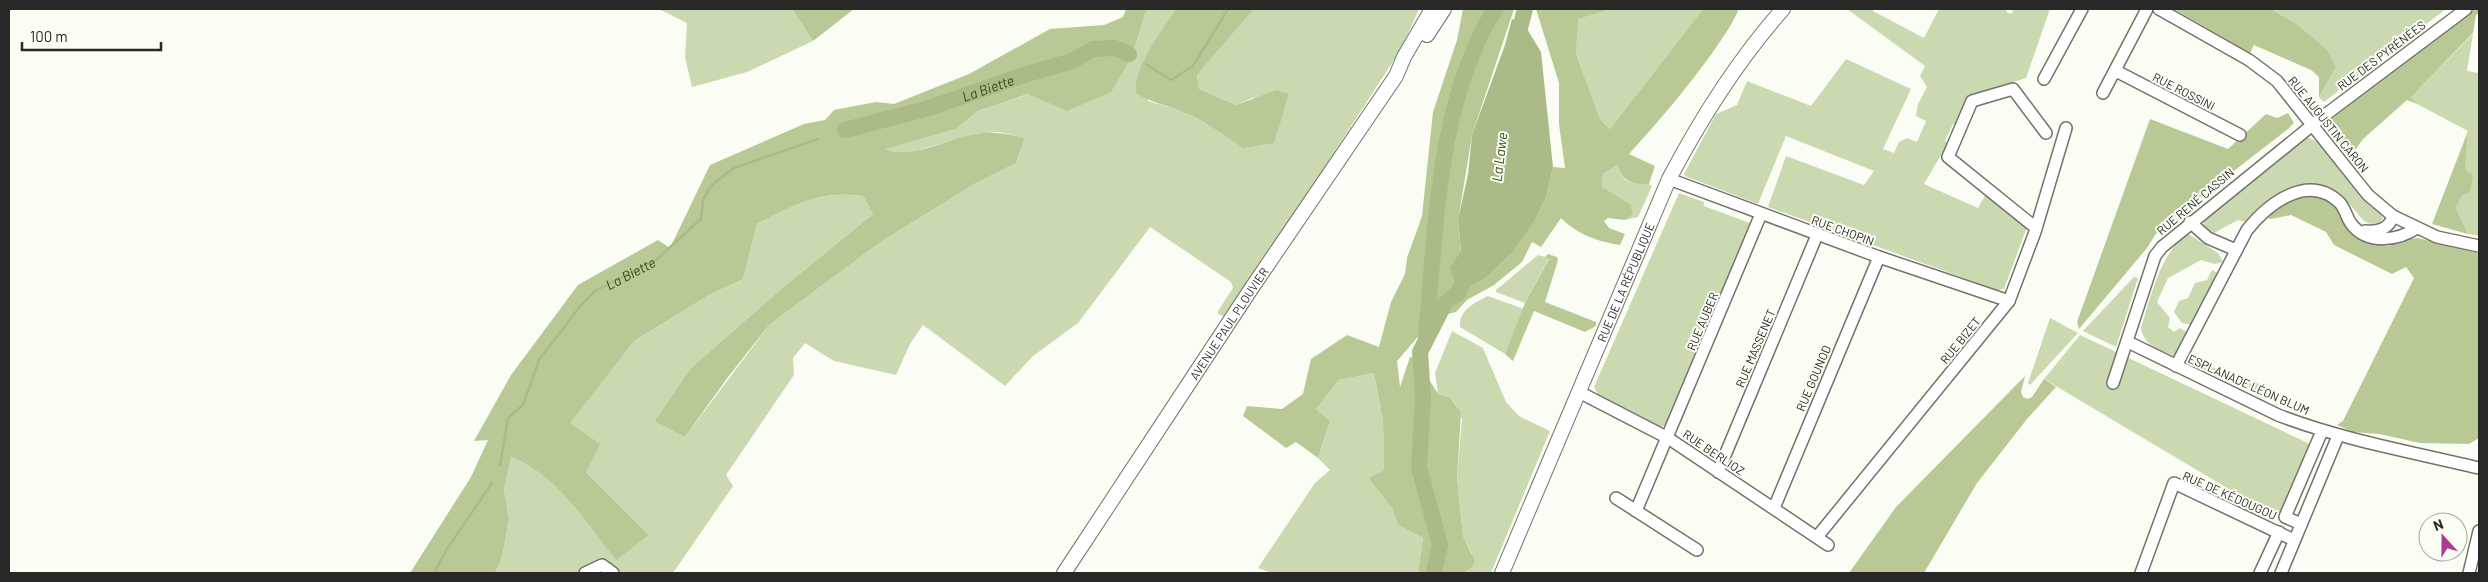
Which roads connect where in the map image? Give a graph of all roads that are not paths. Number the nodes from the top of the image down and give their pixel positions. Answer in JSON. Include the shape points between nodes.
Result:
{"nodes":[{"id":1,"x":1432,"y":9,"type":"edge"},
{"id":2,"x":1444,"y":9,"type":"edge"},
{"id":3,"x":1783,"y":9,"type":"edge"},
{"id":4,"x":2082,"y":9,"type":"edge"},
{"id":5,"x":2147,"y":9,"type":"edge"},
{"id":6,"x":2159,"y":9,"type":"edge"},
{"id":7,"x":2466,"y":9,"type":"edge"},
{"id":8,"x":2116,"y":71,"type":"junction"},
{"id":9,"x":1396,"y":76,"type":"junction"},
{"id":10,"x":2044,"y":79,"type":"dead end"},
{"id":11,"x":2103,"y":94,"type":"dead end"},
{"id":12,"x":2313,"y":125,"type":"junction"},
{"id":13,"x":2066,"y":128,"type":"dead end"},
{"id":14,"x":2046,"y":133,"type":"dead end"},
{"id":15,"x":2240,"y":135,"type":"dead end"},
{"id":16,"x":1669,"y":179,"type":"junction"},
{"id":17,"x":1762,"y":214,"type":"junction"},
{"id":18,"x":2393,"y":216,"type":"junction"},
{"id":19,"x":2190,"y":222,"type":"junction"},
{"id":20,"x":2036,"y":228,"type":"junction"},
{"id":21,"x":2417,"y":228,"type":"junction"},
{"id":22,"x":2356,"y":229,"type":"junction"},
{"id":23,"x":1817,"y":235,"type":"junction"},
{"id":24,"x":2479,"y":246,"type":"edge"},
{"id":25,"x":2236,"y":250,"type":"junction"},
{"id":26,"x":1878,"y":258,"type":"junction"},
{"id":27,"x":2009,"y":301,"type":"junction"},
{"id":28,"x":2128,"y":342,"type":"junction"},
{"id":29,"x":2176,"y":366,"type":"junction"},
{"id":30,"x":2113,"y":382,"type":"dead end"},
{"id":31,"x":1579,"y":392,"type":"junction"},
{"id":32,"x":2322,"y":431,"type":"junction"},
{"id":33,"x":2338,"y":436,"type":"junction"},
{"id":34,"x":1668,"y":438,"type":"junction"},
{"id":35,"x":2479,"y":468,"type":"edge"},
{"id":36,"x":1718,"y":472,"type":"junction"},
{"id":37,"x":1616,"y":498,"type":"dead end"},
{"id":38,"x":1774,"y":508,"type":"junction"},
{"id":39,"x":1636,"y":511,"type":"junction"},
{"id":40,"x":2300,"y":524,"type":"junction"},
{"id":41,"x":2479,"y":531,"type":"edge"},
{"id":42,"x":2278,"y":532,"type":"junction"},
{"id":43,"x":1817,"y":537,"type":"junction"},
{"id":44,"x":2294,"y":540,"type":"junction"},
{"id":45,"x":1828,"y":545,"type":"dead end"},
{"id":46,"x":1697,"y":550,"type":"dead end"},
{"id":47,"x":585,"y":573,"type":"edge"},
{"id":48,"x":613,"y":573,"type":"edge"},
{"id":49,"x":1064,"y":573,"type":"edge"},
{"id":50,"x":1502,"y":573,"type":"edge"},
{"id":51,"x":2140,"y":573,"type":"edge"},
{"id":52,"x":2260,"y":573,"type":"edge"},
{"id":53,"x":2281,"y":573,"type":"edge"},
{"id":54,"x":2469,"y":573,"type":"edge"}],
"edges":[{"from":1,"to":9,"type":"main road","name":"AVENUE PAUL PLOUVIER"},
{"from":2,"to":9,"type":"main road","name":"AVENUE PAUL PLOUVIER","via":[[1407,66]]},
{"from":3,"to":16,"type":"main road","name":"RUE DE LA RÉPUBLIQUE","via":[[1699,122]]},
{"from":4,"to":10,"type":"street"},
{"from":5,"to":8,"type":"street"},
{"from":6,"to":12,"type":"street","name":"RUE AUGUSTIN CARON","via":[[2263,70],[2277,81]]},
{"from":7,"to":12,"type":"street","name":"RUE DES PYRÉNÉES"},
{"from":8,"to":11,"type":"street"},
{"from":8,"to":15,"type":"street","name":"RUE ROSSINI"},
{"from":9,"to":49,"type":"main road","name":"AVENUE PAUL PLOUVIER"},
{"from":12,"to":18,"type":"street","name":"RUE AUGUSTIN CARON","via":[[2368,195]]},
{"from":12,"to":19,"type":"street","name":"RUE RENÉ CASSIN"},
{"from":13,"to":20,"type":"street","name":"RUE BIZET"},
{"from":14,"to":20,"type":"street","via":[[2013,89],[1972,101],[1948,156]]},
{"from":16,"to":17,"type":"street","name":"RUE CHOPIN"},
{"from":16,"to":31,"type":"main road","name":"RUE DE LA RÉPUBLIQUE"},
{"from":17,"to":23,"type":"street","name":"RUE CHOPIN"},
{"from":17,"to":34,"type":"street","name":"RUE AUBER"},
{"from":18,"to":21,"type":"street","name":"RUE AUGUSTIN CARON"},
{"from":18,"to":22,"type":"street","via":[[2383,229],[2368,232]]},
{"from":19,"to":25,"type":"street","via":[[2208,238]]},
{"from":19,"to":28,"type":"street","name":"RUE RENÉ CASSIN","via":[[2155,256]]},
{"from":20,"to":27,"type":"street","name":"RUE BIZET"},
{"from":21,"to":22,"type":"street","via":[[2389,238],[2374,238]]},
{"from":21,"to":24,"type":"street","name":"RUE AUGUSTIN CARON","via":[[2437,237]]},
{"from":22,"to":25,"type":"street","via":[[2334,199],[2304,191],[2278,199],[2261,213]]},
{"from":23,"to":26,"type":"street","name":"RUE CHOPIN"},
{"from":23,"to":36,"type":"street","name":"RUE MASSENET"},
{"from":25,"to":29,"type":"street"},
{"from":26,"to":27,"type":"street","name":"RUE CHOPIN"},
{"from":26,"to":38,"type":"street","name":"RUE GOUNOD"},
{"from":27,"to":43,"type":"street","name":"RUE BIZET"},
{"from":28,"to":29,"type":"street","name":"ESPLANADE LÉON BLUM"},
{"from":28,"to":30,"type":"street","name":"RUE RENÉ CASSIN"},
{"from":29,"to":32,"type":"street","name":"ESPLANADE LÉON BLUM","via":[[2278,416]]},
{"from":31,"to":34,"type":"street","name":"RUE BERLIOZ"},
{"from":31,"to":50,"type":"main road","name":"RUE DE LA RÉPUBLIQUE"},
{"from":32,"to":33,"type":"street","name":"ESPLANADE LÉON BLUM"},
{"from":32,"to":40,"type":"street","via":[[2285,516]]},
{"from":33,"to":35,"type":"street","name":"ESPLANADE LÉON BLUM"},
{"from":33,"to":40,"type":"street"},
{"from":34,"to":36,"type":"street","name":"RUE BERLIOZ"},
{"from":34,"to":39,"type":"street","name":"RUE AUBER"},
{"from":36,"to":38,"type":"street","name":"RUE BERLIOZ"},
{"from":37,"to":39,"type":"street"},
{"from":38,"to":43,"type":"street","name":"RUE BERLIOZ"},
{"from":39,"to":46,"type":"street"},
{"from":40,"to":44,"type":"street"},
{"from":41,"to":54,"type":"street"},
{"from":42,"to":44,"type":"street","name":"RUE DE KÉDOUGOU"},
{"from":42,"to":51,"type":"street","name":"RUE DE KÉDOUGOU","via":[[2174,483]]},
{"from":42,"to":52,"type":"street","name":"RUE DE KÉDOUGOU"},
{"from":43,"to":45,"type":"street","name":"RUE BERLIOZ"},
{"from":44,"to":53,"type":"street"},
{"from":47,"to":48,"type":"street","via":[[602,566]]}]}
